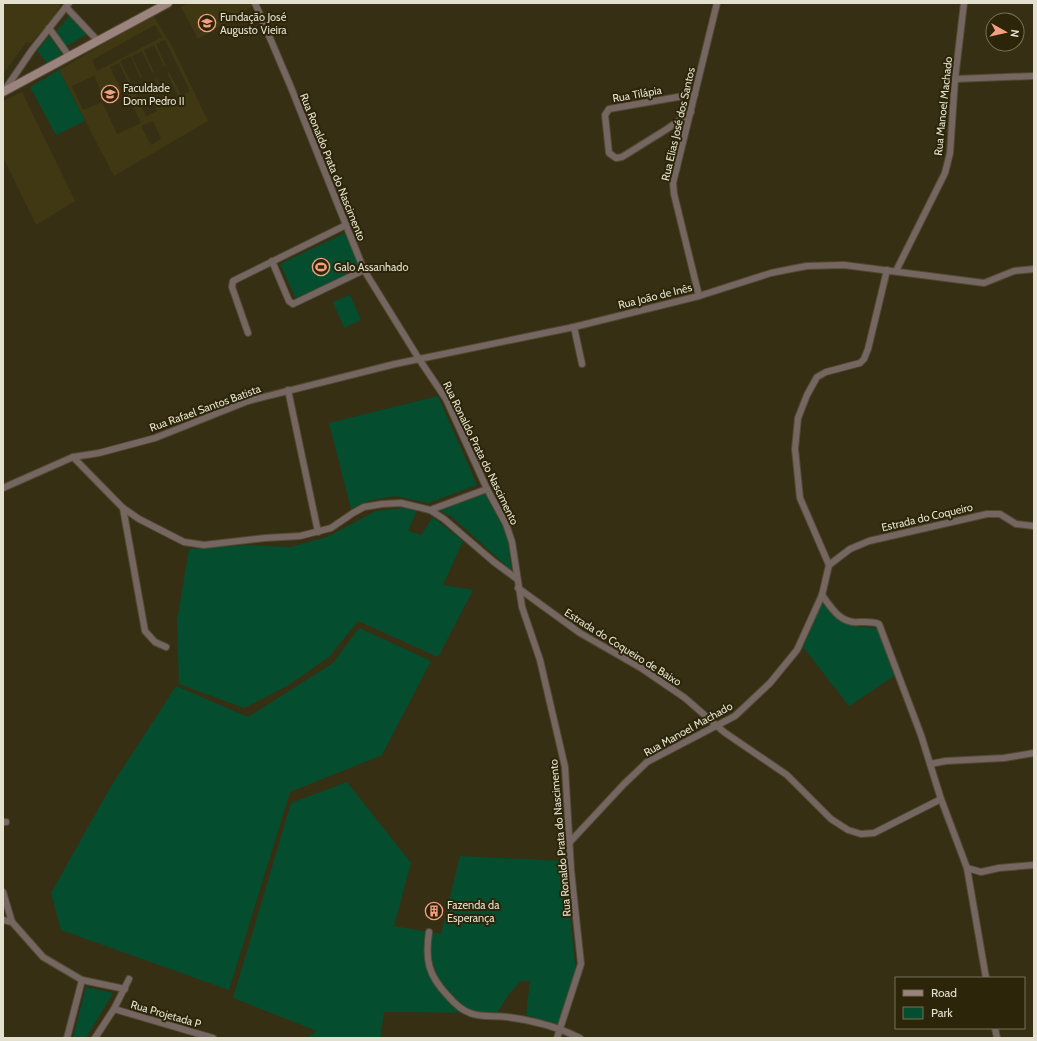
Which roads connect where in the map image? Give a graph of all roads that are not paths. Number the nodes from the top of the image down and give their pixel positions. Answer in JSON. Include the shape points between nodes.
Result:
{"nodes":[{"id":1,"x":168,"y":3,"type":"edge"},
{"id":2,"x":255,"y":3,"type":"edge"},
{"id":3,"x":717,"y":3,"type":"edge"},
{"id":4,"x":964,"y":3,"type":"edge"},
{"id":5,"x":68,"y":5,"type":"edge"},
{"id":6,"x":49,"y":28,"type":"junction"},
{"id":7,"x":98,"y":40,"type":"junction"},
{"id":8,"x":69,"y":56,"type":"junction"},
{"id":9,"x":1034,"y":76,"type":"edge"},
{"id":10,"x":955,"y":80,"type":"junction"},
{"id":11,"x":3,"y":92,"type":"edge"},
{"id":12,"x":695,"y":94,"type":"junction"},
{"id":13,"x":691,"y":112,"type":"junction"},
{"id":14,"x":346,"y":225,"type":"junction"},
{"id":15,"x":272,"y":261,"type":"junction"},
{"id":16,"x":1034,"y":269,"type":"edge"},
{"id":17,"x":364,"y":270,"type":"junction"},
{"id":18,"x":887,"y":270,"type":"junction"},
{"id":19,"x":896,"y":271,"type":"junction"},
{"id":20,"x":699,"y":296,"type":"junction"},
{"id":21,"x":574,"y":327,"type":"junction"},
{"id":22,"x":248,"y":333,"type":"dead end"},
{"id":23,"x":419,"y":359,"type":"junction"},
{"id":24,"x":582,"y":364,"type":"dead end"},
{"id":25,"x":288,"y":390,"type":"junction"},
{"id":26,"x":73,"y":457,"type":"junction"},
{"id":27,"x":3,"y":488,"type":"edge"},
{"id":28,"x":487,"y":489,"type":"junction"},
{"id":29,"x":123,"y":508,"type":"junction"},
{"id":30,"x":430,"y":510,"type":"junction"},
{"id":31,"x":1034,"y":526,"type":"edge"},
{"id":32,"x":318,"y":532,"type":"junction"},
{"id":33,"x":829,"y":565,"type":"junction"},
{"id":34,"x":517,"y":579,"type":"junction"},
{"id":35,"x":518,"y":588,"type":"junction"},
{"id":36,"x":822,"y":595,"type":"junction"},
{"id":37,"x":166,"y":647,"type":"dead end"},
{"id":38,"x":716,"y":725,"type":"junction"},
{"id":39,"x":1034,"y":754,"type":"edge"},
{"id":40,"x":930,"y":764,"type":"junction"},
{"id":41,"x":941,"y":799,"type":"junction"},
{"id":42,"x":569,"y":844,"type":"junction"},
{"id":43,"x":1034,"y":865,"type":"edge"},
{"id":44,"x":966,"y":868,"type":"junction"},
{"id":45,"x":3,"y":892,"type":"edge"},
{"id":46,"x":3,"y":920,"type":"edge"},
{"id":47,"x":12,"y":922,"type":"junction"},
{"id":48,"x":429,"y":932,"type":"dead end"},
{"id":49,"x":986,"y":977,"type":"edge"},
{"id":50,"x":82,"y":980,"type":"junction"},
{"id":51,"x":129,"y":980,"type":"dead end"},
{"id":52,"x":125,"y":989,"type":"junction"},
{"id":53,"x":114,"y":1010,"type":"junction"},
{"id":54,"x":561,"y":1029,"type":"junction"},
{"id":55,"x":67,"y":1038,"type":"edge"},
{"id":56,"x":94,"y":1038,"type":"edge"},
{"id":57,"x":213,"y":1038,"type":"edge"},
{"id":58,"x":557,"y":1038,"type":"edge"},
{"id":59,"x":580,"y":1038,"type":"edge"}],
"edges":[{"from":1,"to":7,"type":"main road"},
{"from":2,"to":14,"type":"street","name":"Rua Ronaldo Prata do Nascimento"},
{"from":3,"to":12,"type":"street","name":"Rua Elias José dos Santos"},
{"from":4,"to":10,"type":"street","name":"Rua Manoel Machado"},
{"from":5,"to":6,"type":"street"},
{"from":5,"to":7,"type":"street"},
{"from":6,"to":8,"type":"street"},
{"from":6,"to":11,"type":"street"},
{"from":7,"to":8,"type":"main road"},
{"from":8,"to":11,"type":"main road"},
{"from":9,"to":10,"type":"street"},
{"from":10,"to":19,"type":"street","name":"Rua Manoel Machado","via":[[950,153],[945,173]]},
{"from":12,"to":13,"type":"street","name":"Rua Elias José dos Santos"},
{"from":12,"to":13,"type":"street","name":"Rua Tilápia","via":[[607,111],[605,115],[608,147],[612,156],[622,157]]},
{"from":13,"to":20,"type":"street","name":"Rua Elias José dos Santos","via":[[673,188]]},
{"from":14,"to":15,"type":"street"},
{"from":14,"to":17,"type":"street","name":"Rua Ronaldo Prata do Nascimento"},
{"from":15,"to":17,"type":"street","via":[[289,301],[293,304]]},
{"from":15,"to":22,"type":"street","via":[[233,281],[232,287]]},
{"from":16,"to":19,"type":"street","name":"Rua João de Inês","via":[[1014,271],[984,283]]},
{"from":17,"to":23,"type":"street","name":"Rua Ronaldo Prata do Nascimento"},
{"from":18,"to":19,"type":"street","name":"Rua João de Inês"},
{"from":18,"to":20,"type":"street","name":"Rua João de Inês","via":[[844,265],[807,266],[771,273]]},
{"from":18,"to":33,"type":"street","via":[[864,359],[856,365],[826,372],[817,377],[798,418],[795,449],[800,498]]},
{"from":20,"to":21,"type":"street","name":"Rua João de Inês"},
{"from":21,"to":23,"type":"street","name":"Rua João de Inês"},
{"from":21,"to":24,"type":"street"},
{"from":23,"to":25,"type":"street","name":"Rua Rafael Santos Batista"},
{"from":23,"to":28,"type":"street","name":"Rua Ronaldo Prata do Nascimento","via":[[446,399]]},
{"from":25,"to":26,"type":"street","name":"Rua Rafael Santos Batista","via":[[248,401],[155,438]]},
{"from":25,"to":32,"type":"street"},
{"from":26,"to":27,"type":"street","name":"Rua Rafael Santos Batista"},
{"from":26,"to":29,"type":"street"},
{"from":28,"to":30,"type":"street"},
{"from":28,"to":34,"type":"street","name":"Rua Ronaldo Prata do Nascimento","via":[[506,524],[512,542]]},
{"from":29,"to":32,"type":"street","via":[[177,539],[197,544],[294,537]]},
{"from":29,"to":37,"type":"street","via":[[145,631],[155,642]]},
{"from":30,"to":32,"type":"street","via":[[401,503],[373,505],[352,513],[336,525]]},
{"from":30,"to":34,"type":"street","via":[[455,527]]},
{"from":31,"to":33,"type":"street","name":"Estrada do Coqueiro","via":[[1014,523],[1000,514],[987,514],[869,541],[855,546]]},
{"from":33,"to":36,"type":"street","name":"Rua Manoel Machado"},
{"from":34,"to":35,"type":"street","name":"Rua Ronaldo Prata do Nascimento"},
{"from":35,"to":38,"type":"street","name":"Estrada do Coqueiro de Baixo","via":[[580,633],[652,675],[685,698]]},
{"from":35,"to":42,"type":"street","name":"Rua Ronaldo Prata do Nascimento","via":[[540,660],[563,755]]},
{"from":36,"to":38,"type":"street","name":"Rua Manoel Machado","via":[[800,644],[779,674],[735,716]]},
{"from":36,"to":40,"type":"street","via":[[830,607],[845,620],[879,624]]},
{"from":38,"to":41,"type":"street","name":"Estrada do Coqueiro de Baixo","via":[[787,775],[831,819],[853,832],[874,833]]},
{"from":38,"to":42,"type":"street","name":"Rua Manoel Machado","via":[[647,762]]},
{"from":39,"to":40,"type":"street"},
{"from":40,"to":41,"type":"street"},
{"from":41,"to":44,"type":"street"},
{"from":42,"to":54,"type":"street","name":"Rua Ronaldo Prata do Nascimento","via":[[581,964]]},
{"from":43,"to":44,"type":"street","via":[[981,872]]},
{"from":44,"to":49,"type":"street"},
{"from":45,"to":47,"type":"street"},
{"from":46,"to":47,"type":"street"},
{"from":47,"to":50,"type":"street","via":[[43,957]]},
{"from":48,"to":54,"type":"street","via":[[427,954],[430,969],[441,988],[460,1008],[475,1014],[507,1017]]},
{"from":50,"to":52,"type":"street"},
{"from":50,"to":55,"type":"street"},
{"from":51,"to":52,"type":"street"},
{"from":52,"to":53,"type":"street"},
{"from":53,"to":56,"type":"street"},
{"from":53,"to":57,"type":"street","name":"Rua Projetada P"},
{"from":54,"to":58,"type":"street","name":"Rua Ronaldo Prata do Nascimento"},
{"from":54,"to":59,"type":"street"}]}
